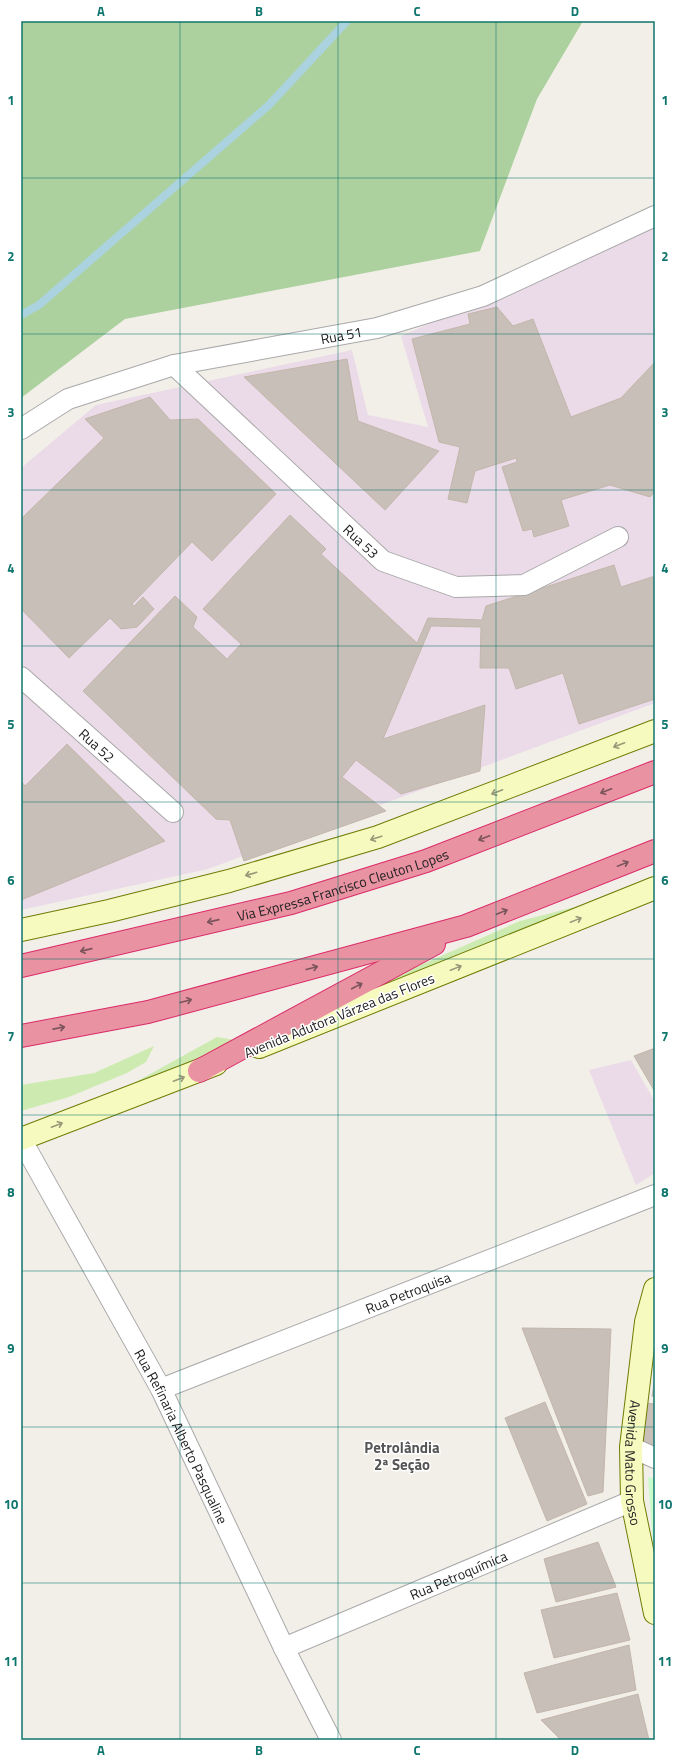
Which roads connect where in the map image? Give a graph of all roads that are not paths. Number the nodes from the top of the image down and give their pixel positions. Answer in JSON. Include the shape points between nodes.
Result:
{"nodes":[{"id":1,"x":651,"y":223,"type":"edge"},
{"id":2,"x":174,"y":365,"type":"junction"},
{"id":3,"x":21,"y":429,"type":"edge"},
{"id":4,"x":618,"y":537,"type":"dead end"},
{"id":5,"x":21,"y":677,"type":"edge"},
{"id":6,"x":655,"y":731,"type":"edge"},
{"id":7,"x":655,"y":772,"type":"edge"},
{"id":8,"x":173,"y":812,"type":"dead end"},
{"id":9,"x":655,"y":851,"type":"edge"},
{"id":10,"x":655,"y":888,"type":"edge"},
{"id":11,"x":466,"y":926,"type":"junction"},
{"id":12,"x":21,"y":930,"type":"edge"},
{"id":13,"x":21,"y":966,"type":"edge"},
{"id":14,"x":21,"y":1036,"type":"edge"},
{"id":15,"x":199,"y":1071,"type":"junction"},
{"id":16,"x":21,"y":1139,"type":"edge"},
{"id":17,"x":655,"y":1195,"type":"edge"},
{"id":18,"x":655,"y":1289,"type":"edge"},
{"id":19,"x":161,"y":1389,"type":"junction"},
{"id":20,"x":631,"y":1447,"type":"junction"},
{"id":21,"x":655,"y":1458,"type":"edge"},
{"id":22,"x":632,"y":1501,"type":"junction"},
{"id":23,"x":655,"y":1613,"type":"edge"},
{"id":24,"x":284,"y":1648,"type":"junction"},
{"id":25,"x":331,"y":1740,"type":"edge"}],
"edges":[{"from":1,"to":2,"type":"street","name":"Rua 51","via":[[483,296],[377,328]]},
{"from":2,"to":3,"type":"street","name":"Rua 51","via":[[68,399]]},
{"from":2,"to":4,"type":"street","name":"Rua 53","via":[[383,561],[456,587],[524,585]]},
{"from":5,"to":8,"type":"street","name":"Rua 52"},
{"from":6,"to":12,"type":"street","one_way":true,"via":[[378,837],[229,881]]},
{"from":7,"to":13,"type":"highway","name":"Via Expressa Francisco Cleuton Lopes","one_way":true,"via":[[426,861],[291,903]]},
{"from":11,"to":9,"type":"highway","one_way":true},
{"from":15,"to":10,"type":"street","name":"Avenida Adutora Várzea das Flores","one_way":true},
{"from":14,"to":11,"type":"highway","one_way":true,"via":[[148,1012]]},
{"from":15,"to":11,"type":"highway","one_way":true},
{"from":16,"to":15,"type":"street","name":"Avenida Adutora Várzea das Flores","one_way":true},
{"from":16,"to":19,"type":"street","name":"Rua Refinaria Alberto Pasqualine"},
{"from":17,"to":19,"type":"street","name":"Rua Petroquisa"},
{"from":18,"to":20,"type":"street","name":"Avenida Mato Grosso","via":[[646,1322]]},
{"from":19,"to":24,"type":"street","name":"Rua Refinaria Alberto Pasqualine"},
{"from":20,"to":21,"type":"street"},
{"from":20,"to":22,"type":"street","name":"Avenida Mato Grosso"},
{"from":22,"to":23,"type":"street","name":"Avenida Mato Grosso"},
{"from":22,"to":24,"type":"street","name":"Rua Petroquímica"},
{"from":24,"to":25,"type":"street","name":"Rua Refinaria Alberto Pasqualine"}]}
